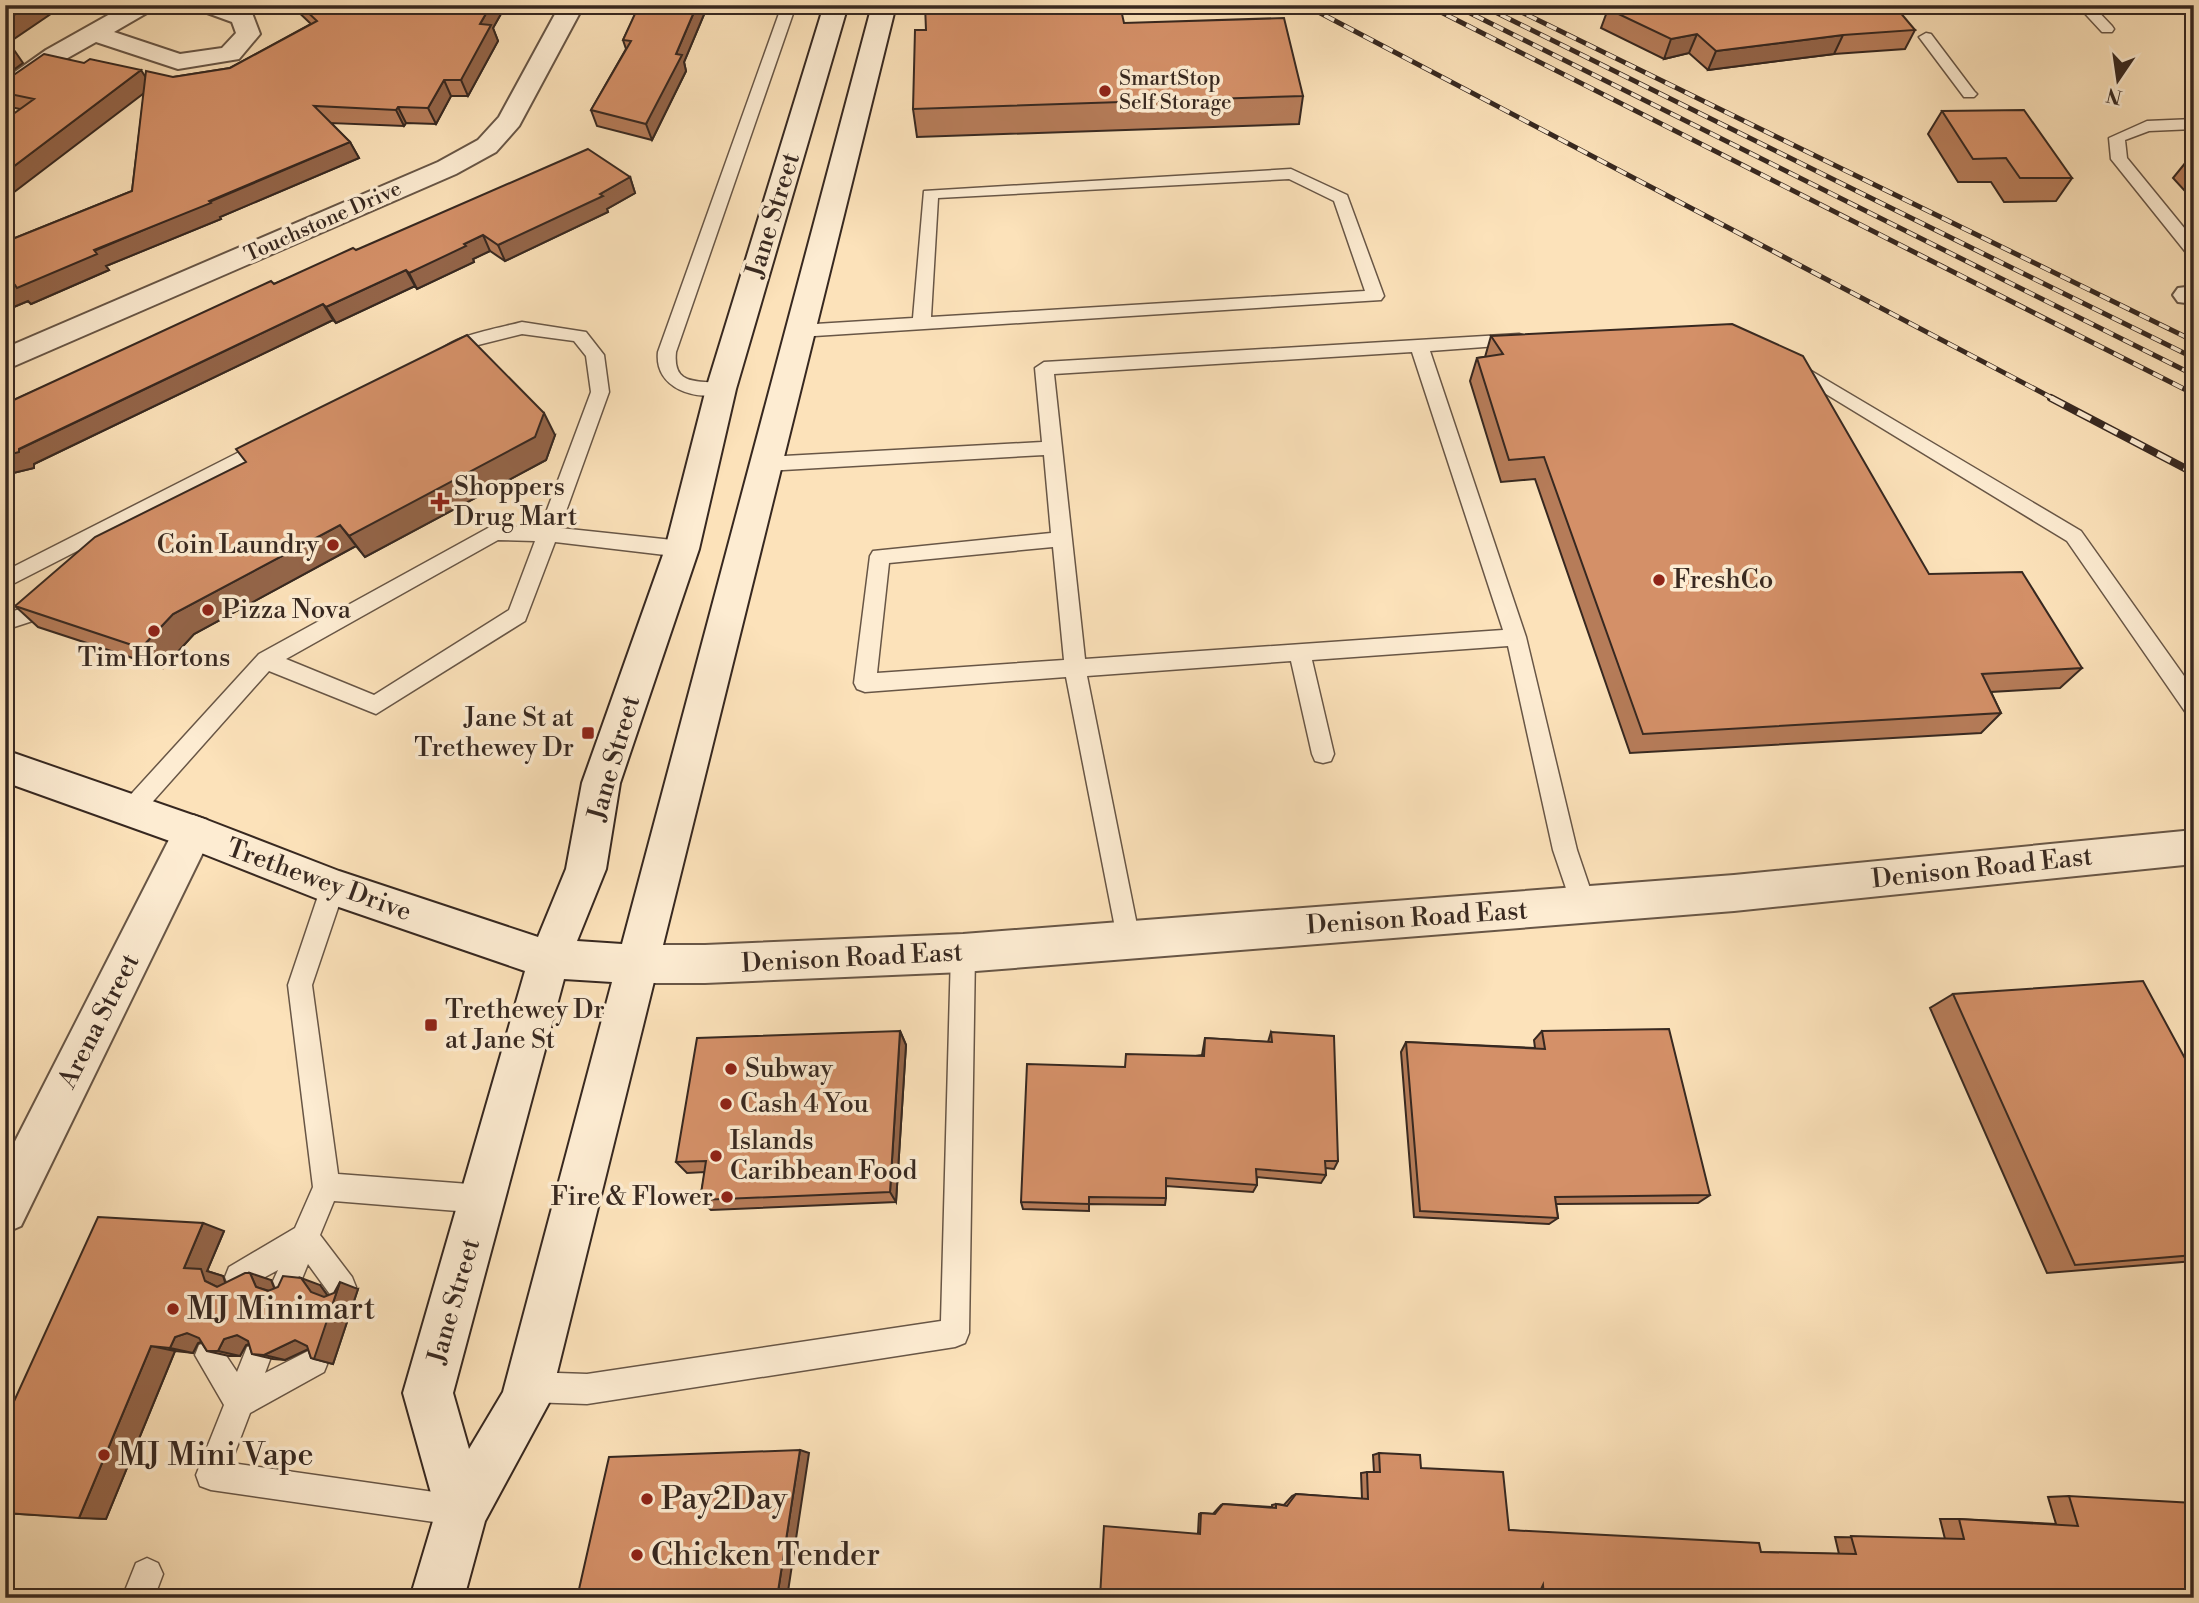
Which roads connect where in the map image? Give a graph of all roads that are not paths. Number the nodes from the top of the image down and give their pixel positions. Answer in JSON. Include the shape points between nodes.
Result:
{"nodes":[{"id":1,"x":144,"y":5,"type":"edge"},
{"id":2,"x":207,"y":5,"type":"edge"},
{"id":3,"x":572,"y":5,"type":"edge"},
{"id":4,"x":789,"y":5,"type":"edge"},
{"id":5,"x":836,"y":5,"type":"edge"},
{"id":6,"x":884,"y":5,"type":"edge"},
{"id":7,"x":2084,"y":5,"type":"edge"},
{"id":8,"x":2107,"y":29,"type":"dead end"},
{"id":9,"x":95,"y":33,"type":"junction"},
{"id":10,"x":1926,"y":37,"type":"dead end"},
{"id":11,"x":5,"y":91,"type":"edge"},
{"id":12,"x":1969,"y":94,"type":"dead end"},
{"id":13,"x":2194,"y":124,"type":"edge"},
{"id":14,"x":2194,"y":251,"type":"edge"},
{"id":15,"x":922,"y":322,"type":"junction"},
{"id":16,"x":799,"y":331,"type":"junction"},
{"id":17,"x":1540,"y":338,"type":"edge"},
{"id":18,"x":1419,"y":346,"type":"junction"},
{"id":19,"x":1775,"y":356,"type":"edge"},
{"id":20,"x":5,"y":360,"type":"edge"},
{"id":21,"x":435,"y":360,"type":"edge"},
{"id":22,"x":722,"y":389,"type":"junction"},
{"id":23,"x":289,"y":434,"type":"edge"},
{"id":24,"x":1053,"y":448,"type":"junction"},
{"id":25,"x":766,"y":464,"type":"junction"},
{"id":26,"x":215,"y":471,"type":"junction"},
{"id":27,"x":550,"y":534,"type":"junction"},
{"id":28,"x":1062,"y":539,"type":"junction"},
{"id":29,"x":115,"y":545,"type":"edge"},
{"id":30,"x":682,"y":549,"type":"junction"},
{"id":31,"x":5,"y":580,"type":"edge"},
{"id":32,"x":70,"y":587,"type":"edge"},
{"id":33,"x":5,"y":622,"type":"edge"},
{"id":34,"x":1516,"y":637,"type":"junction"},
{"id":35,"x":1300,"y":652,"type":"junction"},
{"id":36,"x":266,"y":660,"type":"junction"},
{"id":37,"x":1075,"y":668,"type":"junction"},
{"id":38,"x":2194,"y":707,"type":"edge"},
{"id":39,"x":1323,"y":754,"type":"dead end"},
{"id":40,"x":5,"y":766,"type":"edge"},
{"id":41,"x":131,"y":810,"type":"junction"},
{"id":42,"x":193,"y":832,"type":"junction"},
{"id":43,"x":2194,"y":847,"type":"edge"},
{"id":44,"x":333,"y":887,"type":"junction"},
{"id":45,"x":1584,"y":906,"type":"junction"},
{"id":46,"x":1128,"y":940,"type":"junction"},
{"id":47,"x":963,"y":953,"type":"junction"},
{"id":48,"x":549,"y":959,"type":"junction"},
{"id":49,"x":639,"y":964,"type":"junction"},
{"id":50,"x":20,"y":1156,"type":"edge"},
{"id":51,"x":326,"y":1187,"type":"junction"},
{"id":52,"x":482,"y":1199,"type":"junction"},
{"id":53,"x":5,"y":1210,"type":"edge"},
{"id":54,"x":305,"y":1238,"type":"junction"},
{"id":55,"x":239,"y":1278,"type":"edge"},
{"id":56,"x":287,"y":1282,"type":"edge"},
{"id":57,"x":342,"y":1287,"type":"edge"},
{"id":58,"x":209,"y":1355,"type":"edge"},
{"id":59,"x":257,"y":1357,"type":"edge"},
{"id":60,"x":314,"y":1362,"type":"edge"},
{"id":61,"x":528,"y":1387,"type":"junction"},
{"id":62,"x":239,"y":1403,"type":"junction"},
{"id":63,"x":462,"y":1511,"type":"junction"},
{"id":64,"x":437,"y":1598,"type":"edge"}],
"edges":[{"from":1,"to":9,"type":"main road"},
{"from":2,"to":9,"type":"main road","via":[[243,18],[248,34],[230,54],[178,62]]},
{"from":3,"to":20,"type":"main road","name":"Touchstone Drive","via":[[510,120],[487,146],[447,168]]},
{"from":4,"to":22,"type":"lane","via":[[671,336],[666,362],[681,384]]},
{"from":5,"to":22,"type":"main road","name":"Jane Street"},
{"from":6,"to":16,"type":"main road","name":"Jane Street"},
{"from":7,"to":8,"type":"lane"},
{"from":9,"to":11,"type":"main road"},
{"from":10,"to":12,"type":"lane"},
{"from":13,"to":14,"type":"lane","via":[[2147,126],[2117,138],[2119,159]]},
{"from":15,"to":15,"type":"lane","via":[[1306,300],[1375,296],[1341,198],[1291,174],[930,194]]},
{"from":15,"to":16,"type":"lane"},
{"from":16,"to":25,"type":"main road","name":"Jane Street"},
{"from":17,"to":18,"type":"lane"},
{"from":18,"to":24,"type":"lane","via":[[1044,368]]},
{"from":18,"to":34,"type":"lane"},
{"from":19,"to":38,"type":"lane","via":[[2074,536]]},
{"from":21,"to":27,"type":"lane","via":[[472,341],[522,328],[580,336],[595,355],[600,392]]},
{"from":22,"to":30,"type":"main road","name":"Jane Street"},
{"from":23,"to":26,"type":"lane"},
{"from":24,"to":25,"type":"lane"},
{"from":24,"to":28,"type":"lane"},
{"from":25,"to":49,"type":"main road","name":"Jane Street"},
{"from":26,"to":29,"type":"lane"},
{"from":26,"to":31,"type":"lane"},
{"from":27,"to":30,"type":"lane"},
{"from":27,"to":36,"type":"lane","via":[[495,533]]},
{"from":27,"to":36,"type":"lane","via":[[518,615],[376,705]]},
{"from":28,"to":37,"type":"lane"},
{"from":28,"to":37,"type":"lane","via":[[880,556],[865,683]]},
{"from":30,"to":48,"type":"main road","name":"Jane Street","via":[[601,783],[586,869]]},
{"from":32,"to":33,"type":"lane","via":[[44,609]]},
{"from":34,"to":35,"type":"lane"},
{"from":34,"to":45,"type":"lane","via":[[1565,850]]},
{"from":35,"to":37,"type":"lane"},
{"from":35,"to":39,"type":"lane"},
{"from":36,"to":41,"type":"lane"},
{"from":37,"to":46,"type":"lane"},
{"from":40,"to":41,"type":"main road","name":"Trethewey Drive"},
{"from":41,"to":42,"type":"main road","name":"Trethewey Drive"},
{"from":42,"to":44,"type":"main road","name":"Trethewey Drive"},
{"from":42,"to":50,"type":"main road","name":"Arena Street"},
{"from":43,"to":45,"type":"main road","name":"Denison Road East"},
{"from":44,"to":48,"type":"main road","name":"Trethewey Drive"},
{"from":44,"to":51,"type":"lane","via":[[300,985]]},
{"from":45,"to":46,"type":"main road","name":"Denison Road East"},
{"from":46,"to":47,"type":"main road","name":"Denison Road East"},
{"from":47,"to":49,"type":"main road","name":"Denison Road East"},
{"from":47,"to":61,"type":"lane","via":[[955,1333],[587,1389]]},
{"from":48,"to":49,"type":"main road","name":"Trethewey Drive"},
{"from":48,"to":52,"type":"main road","name":"Jane Street"},
{"from":49,"to":61,"type":"main road","name":"Jane Street"},
{"from":50,"to":53,"type":"main road","name":"Arena Street"},
{"from":51,"to":52,"type":"lane"},
{"from":51,"to":54,"type":"lane"},
{"from":52,"to":63,"type":"main road","name":"Jane Street","via":[[428,1393]]},
{"from":54,"to":55,"type":"lane"},
{"from":54,"to":56,"type":"lane"},
{"from":54,"to":57,"type":"lane"},
{"from":58,"to":62,"type":"lane"},
{"from":59,"to":62,"type":"lane"},
{"from":60,"to":62,"type":"lane"},
{"from":61,"to":63,"type":"main road","name":"Jane Street","via":[[525,1401]]},
{"from":62,"to":63,"type":"lane","via":[[211,1475]]},
{"from":63,"to":64,"type":"main road","name":"Jane Street"}]}
